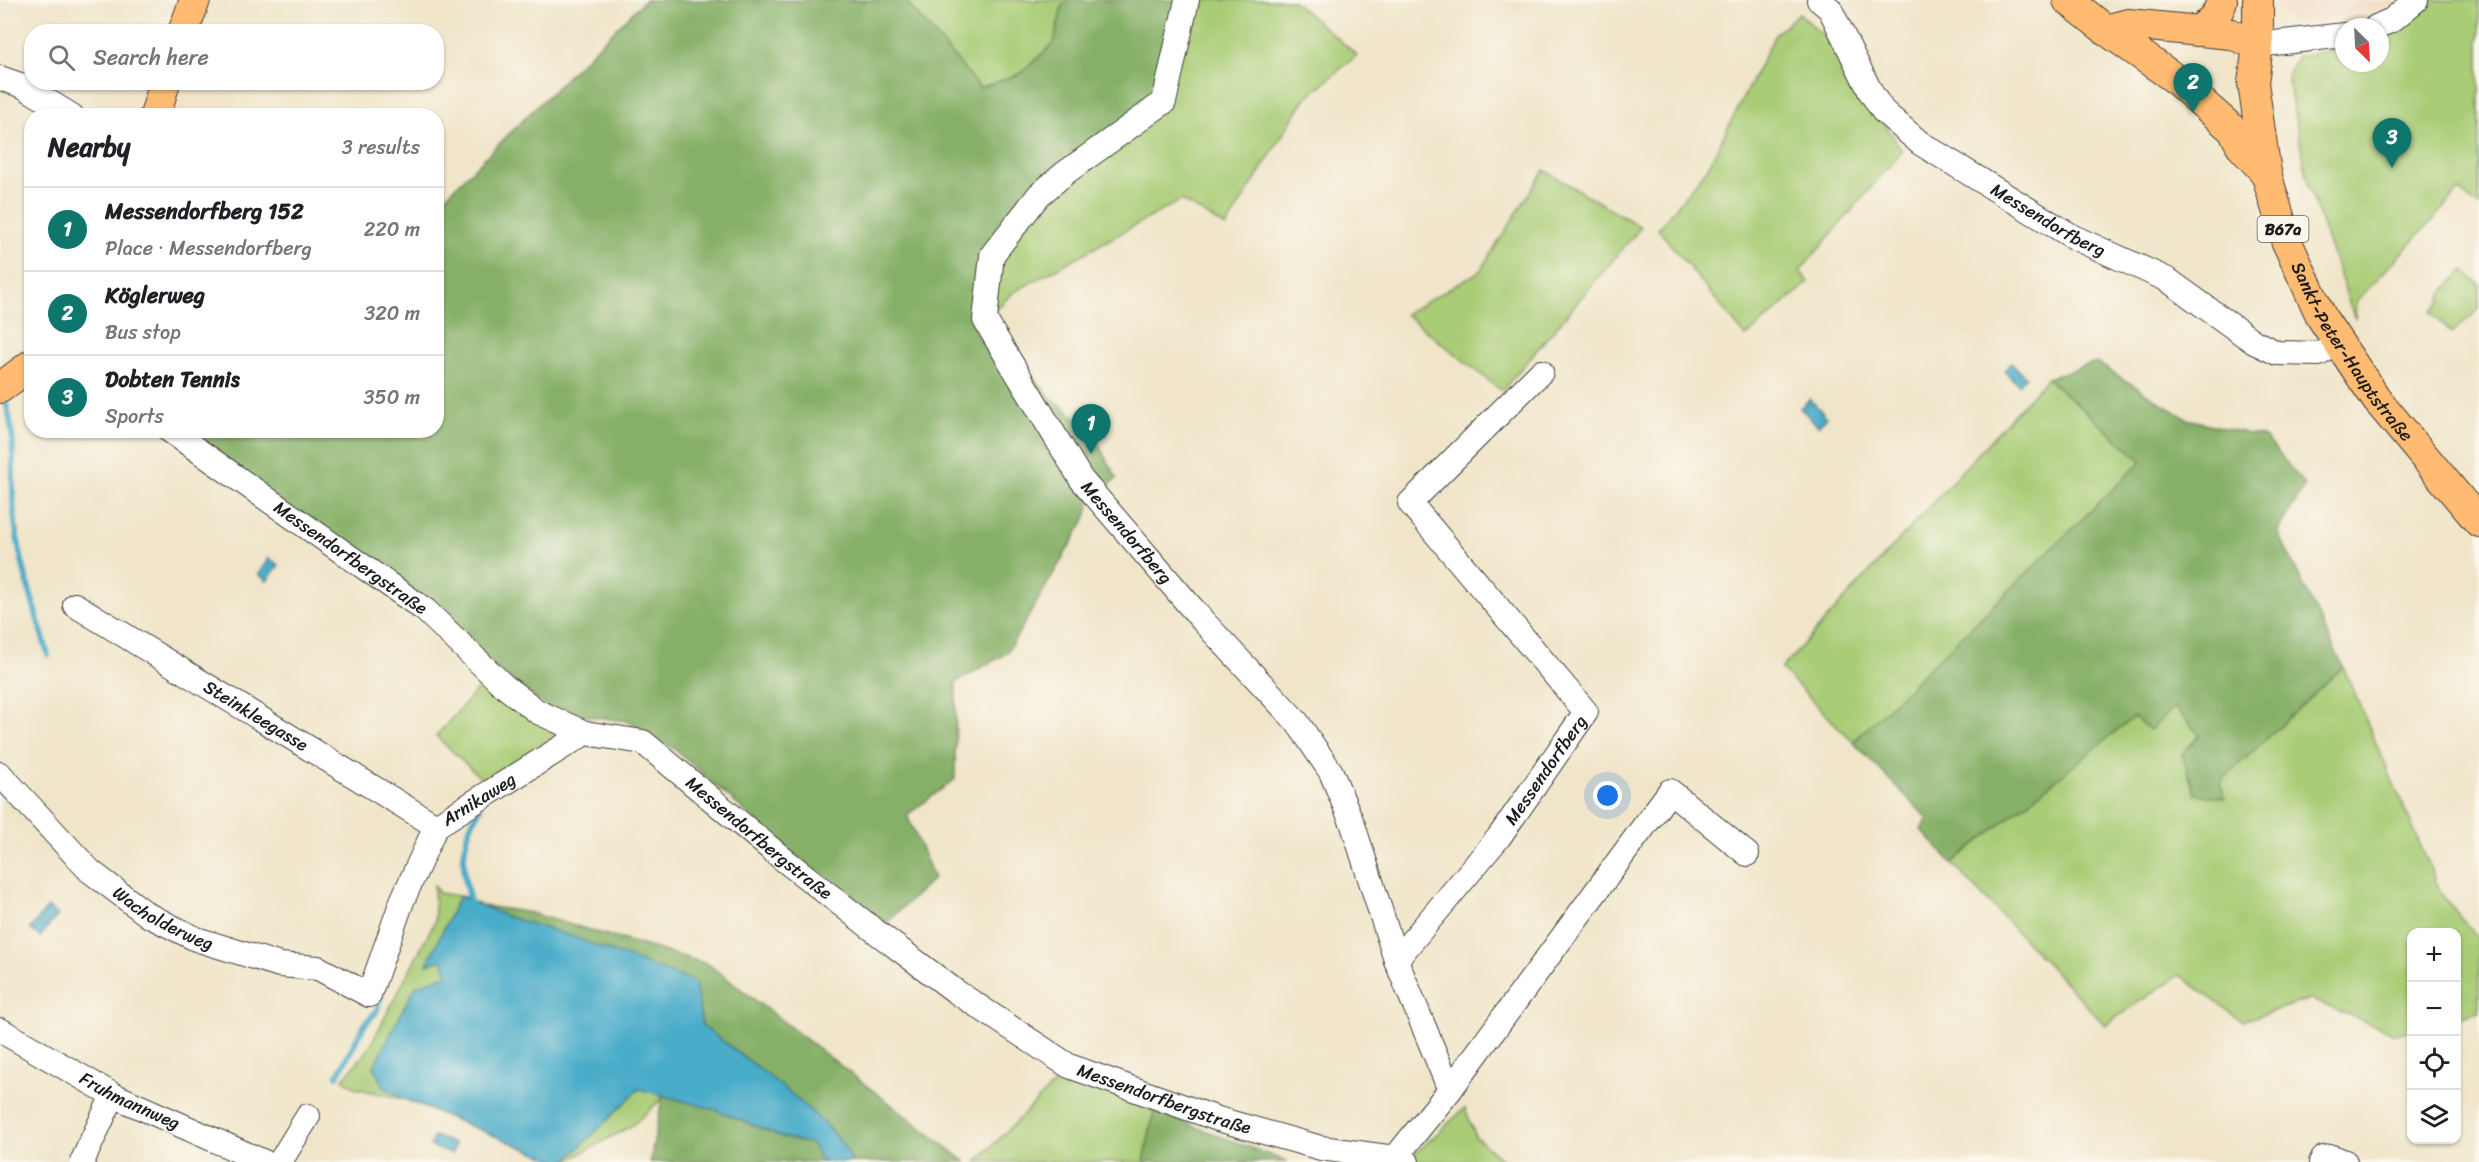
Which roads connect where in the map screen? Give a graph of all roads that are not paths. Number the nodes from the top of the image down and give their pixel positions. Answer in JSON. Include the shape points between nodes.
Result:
{"nodes":[{"id":1,"x":195,"y":0,"type":"edge"},
{"id":2,"x":1186,"y":0,"type":"edge"},
{"id":3,"x":1818,"y":0,"type":"edge"},
{"id":4,"x":2068,"y":0,"type":"edge"},
{"id":5,"x":2222,"y":0,"type":"edge"},
{"id":6,"x":2258,"y":0,"type":"edge"},
{"id":7,"x":2416,"y":0,"type":"edge"},
{"id":8,"x":2389,"y":21,"type":"edge"},
{"id":9,"x":186,"y":24,"type":"edge"},
{"id":10,"x":2198,"y":31,"type":"junction"},
{"id":11,"x":2335,"y":36,"type":"edge"},
{"id":12,"x":2116,"y":37,"type":"junction"},
{"id":13,"x":2258,"y":45,"type":"junction"},
{"id":14,"x":0,"y":78,"type":"edge"},
{"id":15,"x":24,"y":86,"type":"edge"},
{"id":16,"x":30,"y":90,"type":"edge"},
{"id":17,"x":163,"y":90,"type":"edge"},
{"id":18,"x":59,"y":108,"type":"edge"},
{"id":19,"x":157,"y":108,"type":"edge"},
{"id":20,"x":2266,"y":173,"type":"junction"},
{"id":21,"x":2337,"y":342,"type":"junction"},
{"id":22,"x":1541,"y":372,"type":"dead end"},
{"id":23,"x":180,"y":438,"type":"edge"},
{"id":24,"x":2479,"y":522,"type":"edge"},
{"id":25,"x":75,"y":605,"type":"dead end"},
{"id":26,"x":585,"y":733,"type":"junction"},
{"id":27,"x":0,"y":774,"type":"edge"},
{"id":28,"x":436,"y":826,"type":"junction"},
{"id":29,"x":1747,"y":854,"type":"dead end"},
{"id":30,"x":1396,"y":960,"type":"junction"},
{"id":31,"x":369,"y":995,"type":"joint"},
{"id":32,"x":0,"y":1030,"type":"edge"},
{"id":33,"x":1450,"y":1090,"type":"junction"},
{"id":34,"x":113,"y":1095,"type":"junction"},
{"id":35,"x":308,"y":1116,"type":"dead end"},
{"id":36,"x":1401,"y":1160,"type":"edge"},
{"id":37,"x":82,"y":1162,"type":"edge"},
{"id":38,"x":264,"y":1162,"type":"edge"},
{"id":39,"x":280,"y":1162,"type":"edge"},
{"id":40,"x":2321,"y":1162,"type":"edge"},
{"id":41,"x":2345,"y":1162,"type":"edge"}],
"edges":[{"from":1,"to":9,"type":"main road"},
{"from":2,"to":30,"type":"street","name":"Messendorfberg","via":[[1164,102],[1039,195],[992,255],[985,320],[1081,479],[1203,621],[1297,722],[1331,772],[1353,825]]},
{"from":3,"to":21,"type":"street","name":"Messendorfberg","via":[[1830,9],[1883,111],[1929,149],[2073,237],[2168,280],[2253,342],[2277,353],[2319,354]]},
{"from":4,"to":12,"type":"main road","name":"Sankt-Peter-Hauptstraße"},
{"from":5,"to":10,"type":"main road","via":[[2211,21]]},
{"from":6,"to":13,"type":"main road","number":"B67a"},
{"from":7,"to":8,"type":"street"},
{"from":10,"to":12,"type":"main road","via":[[2128,24]]},
{"from":10,"to":13,"type":"main road","via":[[2231,34]]},
{"from":11,"to":13,"type":"street"},
{"from":12,"to":13,"type":"main road","via":[[2223,53]]},
{"from":12,"to":20,"type":"main road","name":"Sankt-Peter-Hauptstraße","via":[[2234,130],[2242,147]]},
{"from":13,"to":20,"type":"main road","number":"B67a","via":[[2253,84]]},
{"from":14,"to":15,"type":"street"},
{"from":16,"to":18,"type":"street"},
{"from":17,"to":19,"type":"main road"},
{"from":20,"to":21,"type":"main road","name":"Sankt-Peter-Hauptstraße","number":"B67a","via":[[2304,284]]},
{"from":21,"to":24,"type":"main road","name":"Sankt-Peter-Hauptstraße","number":"B67a","via":[[2378,400]]},
{"from":22,"to":30,"type":"street","name":"Messendorfberg","via":[[1410,503],[1586,712],[1499,837]]},
{"from":23,"to":26,"type":"street","name":"Messendorfbergstraße","via":[[425,610],[504,686],[538,712]]},
{"from":25,"to":28,"type":"street","name":"Steinkleegasse"},
{"from":26,"to":28,"type":"street","name":"Arnikaweg"},
{"from":26,"to":36,"type":"street","name":"Messendorfbergstraße","via":[[644,742],[879,934],[955,991],[1069,1066],[1218,1119],[1321,1148]]},
{"from":27,"to":31,"type":"street","name":"Wacholderweg","via":[[90,872],[148,915],[196,939],[280,965],[318,968]]},
{"from":28,"to":31,"type":"street","name":"Arnikaweg","via":[[402,901]]},
{"from":29,"to":33,"type":"street","via":[[1670,791]]},
{"from":30,"to":33,"type":"street","name":"Messendorfberg"},
{"from":32,"to":34,"type":"street","name":"Fruhmannweg"},
{"from":33,"to":36,"type":"street"},
{"from":34,"to":37,"type":"street"},
{"from":34,"to":38,"type":"street","name":"Fruhmannweg"},
{"from":35,"to":39,"type":"street"},
{"from":40,"to":41,"type":"street","via":[[2332,1157]]}]}
